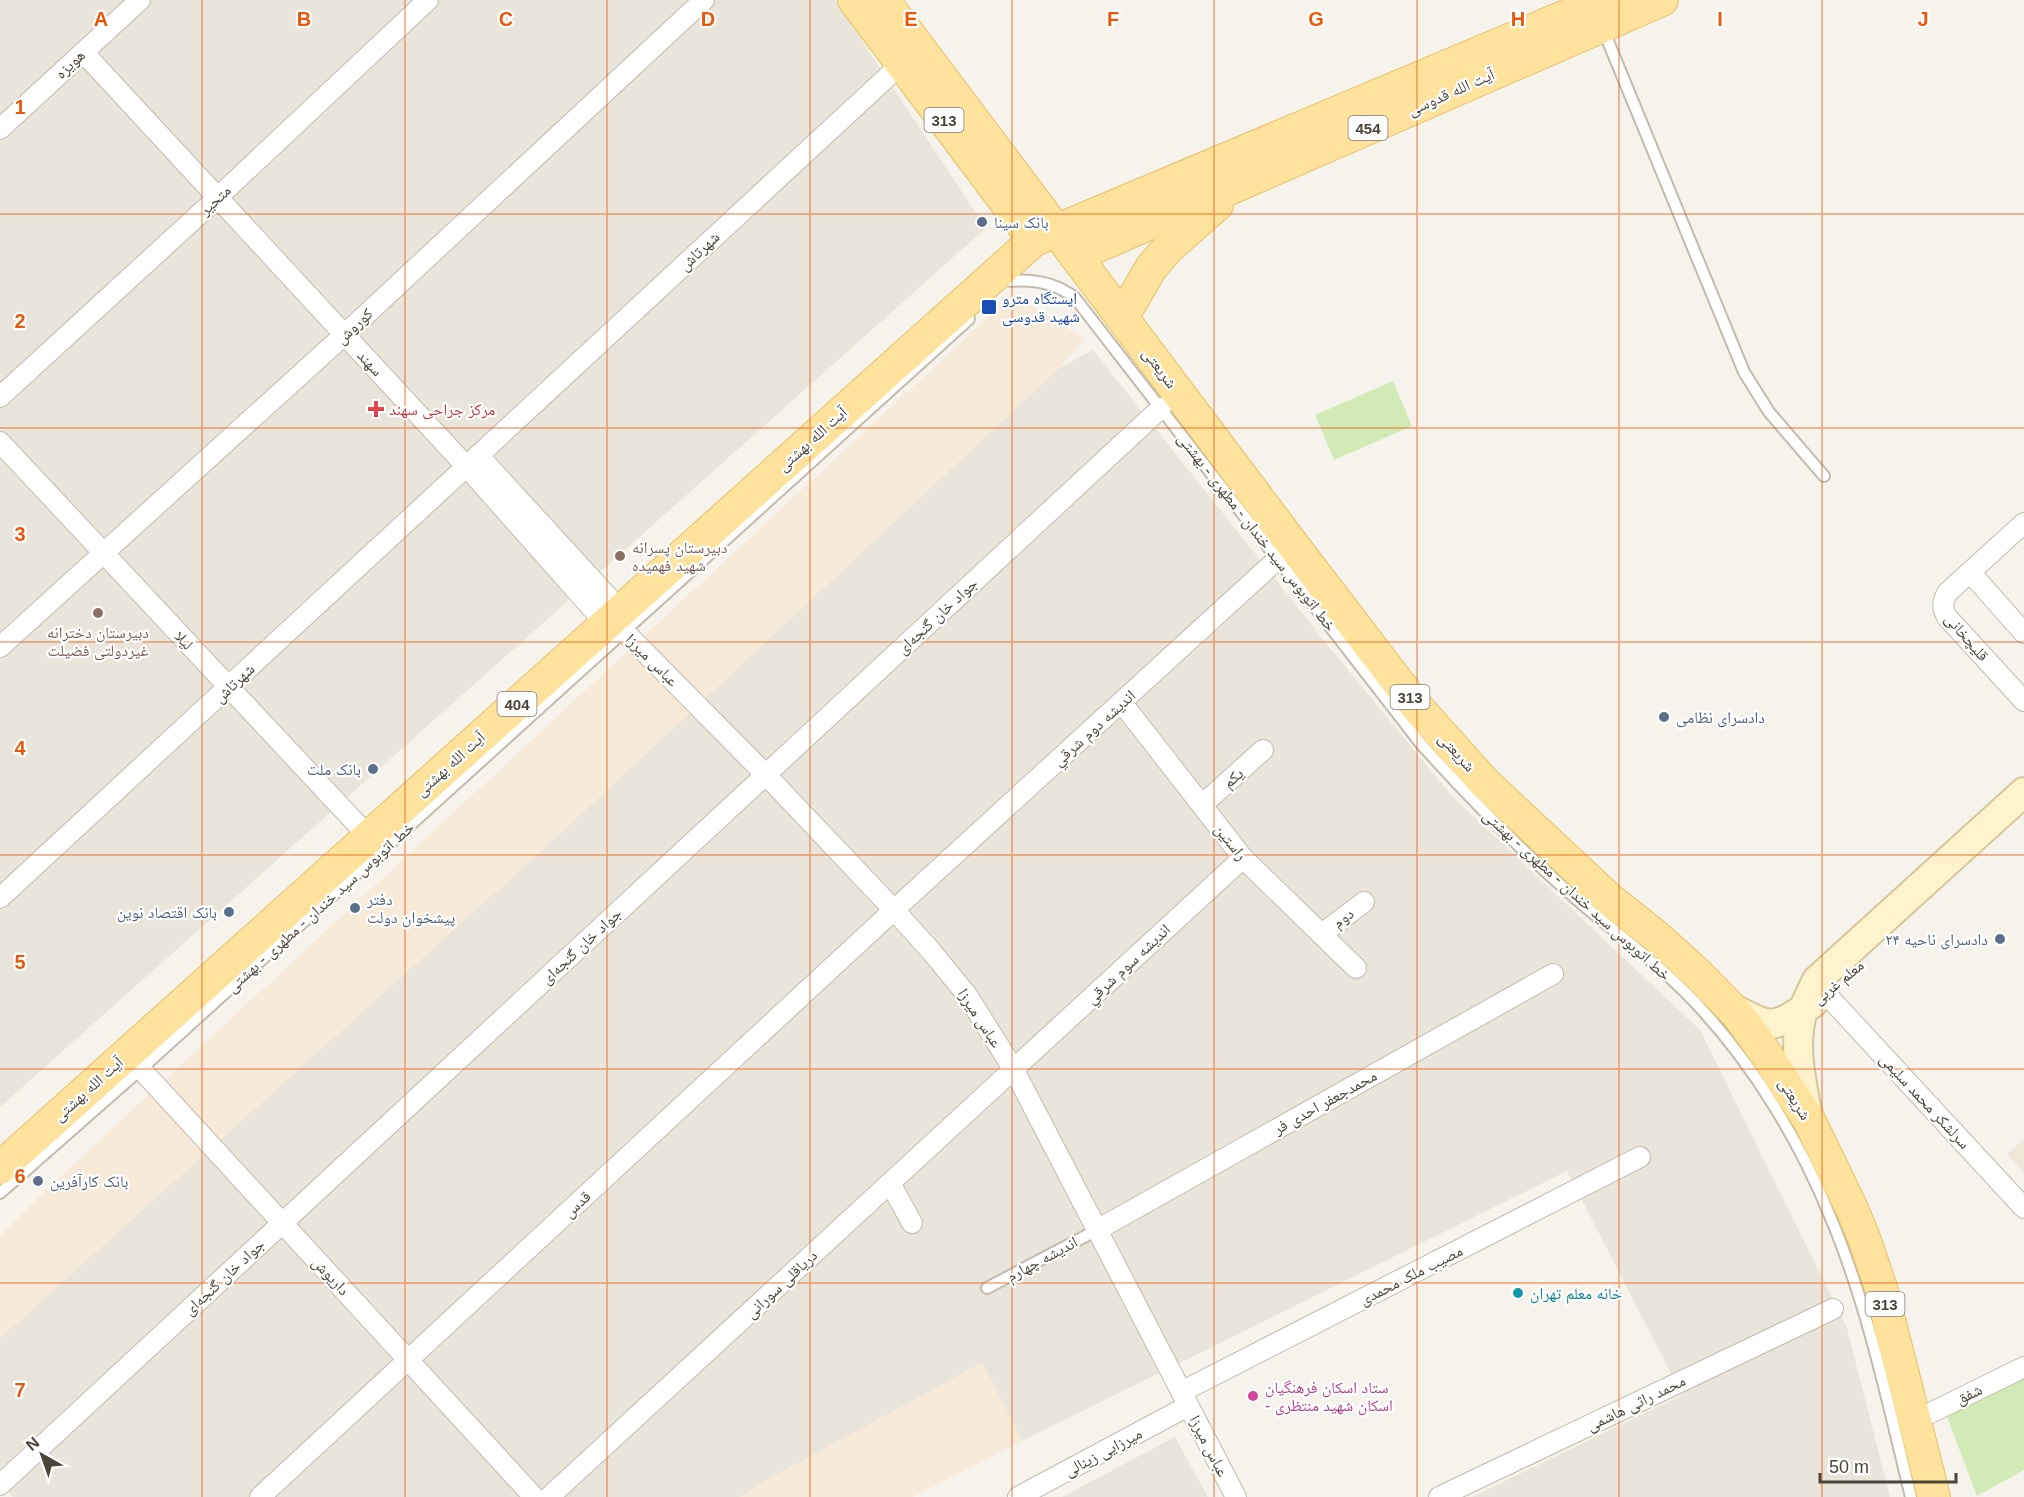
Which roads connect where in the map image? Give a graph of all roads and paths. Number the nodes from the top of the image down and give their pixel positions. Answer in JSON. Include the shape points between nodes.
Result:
{"nodes":[{"id":1,"x":140,"y":0,"type":"edge"},
{"id":2,"x":428,"y":0,"type":"edge"},
{"id":3,"x":704,"y":0,"type":"edge"},
{"id":4,"x":854,"y":0,"type":"edge"},
{"id":5,"x":883,"y":0,"type":"edge"},
{"id":6,"x":1662,"y":0,"type":"edge"},
{"id":7,"x":1598,"y":8,"type":"edge"},
{"id":8,"x":83,"y":52,"type":"junction"},
{"id":9,"x":910,"y":56,"type":"junction"},
{"id":10,"x":0,"y":129,"type":"edge"},
{"id":11,"x":1244,"y":182,"type":"junction"},
{"id":12,"x":217,"y":198,"type":"junction"},
{"id":13,"x":1048,"y":248,"type":"junction"},
{"id":14,"x":975,"y":314,"type":"dead end"},
{"id":15,"x":1122,"y":318,"type":"junction"},
{"id":16,"x":344,"y":335,"type":"junction"},
{"id":17,"x":0,"y":397,"type":"edge"},
{"id":18,"x":1170,"y":400,"type":"junction"},
{"id":19,"x":0,"y":442,"type":"edge"},
{"id":20,"x":472,"y":461,"type":"junction"},
{"id":21,"x":1824,"y":476,"type":"dead end"},
{"id":22,"x":2024,"y":523,"type":"edge"},
{"id":23,"x":1285,"y":552,"type":"junction"},
{"id":24,"x":104,"y":554,"type":"junction"},
{"id":25,"x":1970,"y":572,"type":"junction"},
{"id":26,"x":616,"y":621,"type":"junction"},
{"id":27,"x":2024,"y":633,"type":"edge"},
{"id":28,"x":0,"y":647,"type":"edge"},
{"id":29,"x":229,"y":688,"type":"junction"},
{"id":30,"x":2024,"y":701,"type":"edge"},
{"id":31,"x":1122,"y":703,"type":"junction"},
{"id":32,"x":1263,"y":750,"type":"dead end"},
{"id":33,"x":766,"y":775,"type":"junction"},
{"id":34,"x":2024,"y":792,"type":"edge"},
{"id":35,"x":1202,"y":805,"type":"junction"},
{"id":36,"x":2024,"y":818,"type":"edge"},
{"id":37,"x":369,"y":837,"type":"junction"},
{"id":38,"x":1243,"y":858,"type":"junction"},
{"id":39,"x":1929,"y":891,"type":"junction"},
{"id":40,"x":0,"y":898,"type":"edge"},
{"id":41,"x":1364,"y":902,"type":"dead end"},
{"id":42,"x":894,"y":910,"type":"junction"},
{"id":43,"x":1322,"y":934,"type":"junction"},
{"id":44,"x":1356,"y":968,"type":"dead end"},
{"id":45,"x":1553,"y":974,"type":"dead end"},
{"id":46,"x":1815,"y":1002,"type":"junction"},
{"id":47,"x":1728,"y":1006,"type":"junction"},
{"id":48,"x":134,"y":1062,"type":"junction"},
{"id":49,"x":1014,"y":1071,"type":"junction"},
{"id":50,"x":1809,"y":1120,"type":"junction"},
{"id":51,"x":1640,"y":1157,"type":"dead end"},
{"id":52,"x":0,"y":1168,"type":"edge"},
{"id":53,"x":890,"y":1183,"type":"junction"},
{"id":54,"x":0,"y":1193,"type":"edge"},
{"id":55,"x":2024,"y":1208,"type":"edge"},
{"id":56,"x":282,"y":1223,"type":"junction"},
{"id":57,"x":912,"y":1223,"type":"dead end"},
{"id":58,"x":1097,"y":1230,"type":"junction"},
{"id":59,"x":987,"y":1288,"type":"dead end"},
{"id":60,"x":1833,"y":1309,"type":"dead end"},
{"id":61,"x":409,"y":1360,"type":"junction"},
{"id":62,"x":2024,"y":1367,"type":"edge"},
{"id":63,"x":1185,"y":1399,"type":"junction"},
{"id":64,"x":1914,"y":1421,"type":"junction"},
{"id":65,"x":0,"y":1485,"type":"edge"},
{"id":66,"x":261,"y":1497,"type":"edge"},
{"id":67,"x":534,"y":1497,"type":"edge"},
{"id":68,"x":549,"y":1497,"type":"edge"},
{"id":69,"x":1018,"y":1497,"type":"edge"},
{"id":70,"x":1236,"y":1497,"type":"edge"},
{"id":71,"x":1439,"y":1497,"type":"edge"},
{"id":72,"x":1911,"y":1497,"type":"edge"},
{"id":73,"x":1934,"y":1497,"type":"edge"}],
"edges":[{"from":1,"to":8,"type":"street","name":"هویزه"},
{"from":2,"to":12,"type":"street","name":"متحیر"},
{"from":3,"to":16,"type":"street","name":"کوروش"},
{"from":4,"to":9,"type":"main road","name":"شریعتی","number":"313"},
{"from":5,"to":9,"type":"main road","name":"شریعتی","number":"313"},
{"from":6,"to":7,"type":"main road","name":"آیت الله قدوسی","number":"454"},
{"from":7,"to":11,"type":"main road","name":"آیت الله قدوسی","number":"454"},
{"from":7,"to":13,"type":"main road","name":"آیت الله قدوسی","number":"454"},
{"from":7,"to":21,"type":"lane","via":[[1744,372],[1769,412]]},
{"from":8,"to":10,"type":"street","name":"هویزه"},
{"from":8,"to":12,"type":"street","name":"سهند"},
{"from":9,"to":13,"type":"main road","name":"شریعتی","number":"313"},
{"from":9,"to":20,"type":"street","name":"شهرتاش"},
{"from":11,"to":13,"type":"main road","name":"آیت الله قدوسی","number":"454"},
{"from":11,"to":15,"type":"main road","via":[[1169,247],[1141,282]]},
{"from":12,"to":16,"type":"street","name":"سهند"},
{"from":12,"to":17,"type":"street","name":"متحیر"},
{"from":13,"to":15,"type":"main road","name":"شریعتی","number":"313"},
{"from":13,"to":18,"type":"lane","via":[[1008,284],[1040,281],[1075,298]]},
{"from":13,"to":26,"type":"main road","name":"آیت الله بهشتی","number":"404"},
{"from":14,"to":26,"type":"lane","name":"خط اتوبوس سید خندان - مطهری - بهشتی"},
{"from":15,"to":18,"type":"main road","name":"شریعتی","number":"313"},
{"from":16,"to":20,"type":"street","name":"سهند"},
{"from":16,"to":24,"type":"street","name":"کوروش"},
{"from":18,"to":23,"type":"main road","name":"شریعتی","number":"313"},
{"from":18,"to":33,"type":"street","name":"جواد خان گنجه‌ای"},
{"from":19,"to":24,"type":"street","name":"لیلا"},
{"from":20,"to":26,"type":"street","name":"سهند"},
{"from":20,"to":29,"type":"street","name":"شهرتاش"},
{"from":22,"to":25,"type":"street","name":"قلیچخانی"},
{"from":23,"to":31,"type":"street","name":"انديشه دوم شرقي"},
{"from":23,"to":47,"type":"main road","name":"شریعتی","number":"313","via":[[1484,782]]},
{"from":23,"to":72,"type":"lane","name":"خط اتوبوس سید خندان - مطهری - بهشتی","via":[[1402,721],[1442,767],[1540,866],[1684,991],[1751,1071],[1793,1140],[1834,1226],[1859,1296]]},
{"from":24,"to":28,"type":"street","name":"کوروش"},
{"from":24,"to":29,"type":"street","name":"لیلا"},
{"from":25,"to":27,"type":"street"},
{"from":25,"to":30,"type":"street","name":"قلیچخانی","via":[[1947,593],[1943,609]]},
{"from":26,"to":33,"type":"street","name":"عباس میرزا"},
{"from":26,"to":37,"type":"main road","name":"آیت الله بهشتی","number":"404"},
{"from":26,"to":48,"type":"lane","name":"خط اتوبوس سید خندان - مطهری - بهشتی"},
{"from":29,"to":37,"type":"street","name":"لیلا"},
{"from":29,"to":40,"type":"street","name":"شهرتاش"},
{"from":31,"to":35,"type":"street","name":"راستین"},
{"from":31,"to":42,"type":"street","name":"انديشه دوم شرقي"},
{"from":32,"to":35,"type":"street","name":"یکم"},
{"from":33,"to":42,"type":"street","name":"عباس میرزا"},
{"from":33,"to":56,"type":"street","name":"جواد خان گنجه‌ای"},
{"from":34,"to":39,"type":"main road","name":"معلم غربی"},
{"from":35,"to":38,"type":"street","name":"راستین"},
{"from":36,"to":39,"type":"main road","name":"معلم غربی"},
{"from":37,"to":48,"type":"main road","name":"آیت الله بهشتی","number":"404"},
{"from":38,"to":43,"type":"street","name":"راستین"},
{"from":38,"to":49,"type":"street","name":"اندیشه سوم شرقي"},
{"from":39,"to":46,"type":"main road","name":"معلم غربی","via":[[1817,980]]},
{"from":41,"to":43,"type":"street","name":"دوم"},
{"from":42,"to":49,"type":"street","name":"عباس میرزا","via":[[967,995]]},
{"from":42,"to":61,"type":"street","name":"قدس"},
{"from":43,"to":44,"type":"street","name":"راستین"},
{"from":45,"to":58,"type":"street","name":"محمدجعفر احدی فر"},
{"from":46,"to":47,"type":"main road","via":[[1772,1025]]},
{"from":46,"to":50,"type":"main road","name":"معلم غربی","via":[[1798,1035],[1797,1056]]},
{"from":46,"to":55,"type":"street","name":"سرلشکر محمد سلیمی"},
{"from":47,"to":50,"type":"main road","name":"شریعتی","number":"313","via":[[1762,1048]]},
{"from":48,"to":52,"type":"main road","name":"آیت الله بهشتی","number":"404"},
{"from":48,"to":54,"type":"lane","name":"خط اتوبوس سید خندان - مطهری - بهشتی"},
{"from":48,"to":56,"type":"street","name":"داریوش"},
{"from":49,"to":53,"type":"street","name":"دریاقلی سورانی"},
{"from":49,"to":58,"type":"street","name":"عباس میرزا"},
{"from":50,"to":64,"type":"main road","name":"شریعتی","number":"313","via":[[1864,1238],[1881,1288]]},
{"from":51,"to":63,"type":"street","name":"مصیب ملک محمدی"},
{"from":53,"to":57,"type":"street"},
{"from":53,"to":68,"type":"street","name":"دریاقلی سورانی"},
{"from":56,"to":61,"type":"street","name":"داریوش"},
{"from":56,"to":65,"type":"street","name":"جواد خان گنجه‌ای"},
{"from":58,"to":59,"type":"lane","name":"اندیشه چهارم"},
{"from":58,"to":63,"type":"street","name":"عباس میرزا"},
{"from":60,"to":71,"type":"street","name":"محمد راثی هاشمی"},
{"from":61,"to":66,"type":"street","name":"قدس"},
{"from":61,"to":67,"type":"street","name":"داریوش"},
{"from":62,"to":64,"type":"street","name":"شفق"},
{"from":63,"to":69,"type":"street","name":"میرزایی زینالی"},
{"from":63,"to":70,"type":"street","name":"عباس میرزا"},
{"from":64,"to":73,"type":"main road","name":"شریعتی","number":"313"}]}
